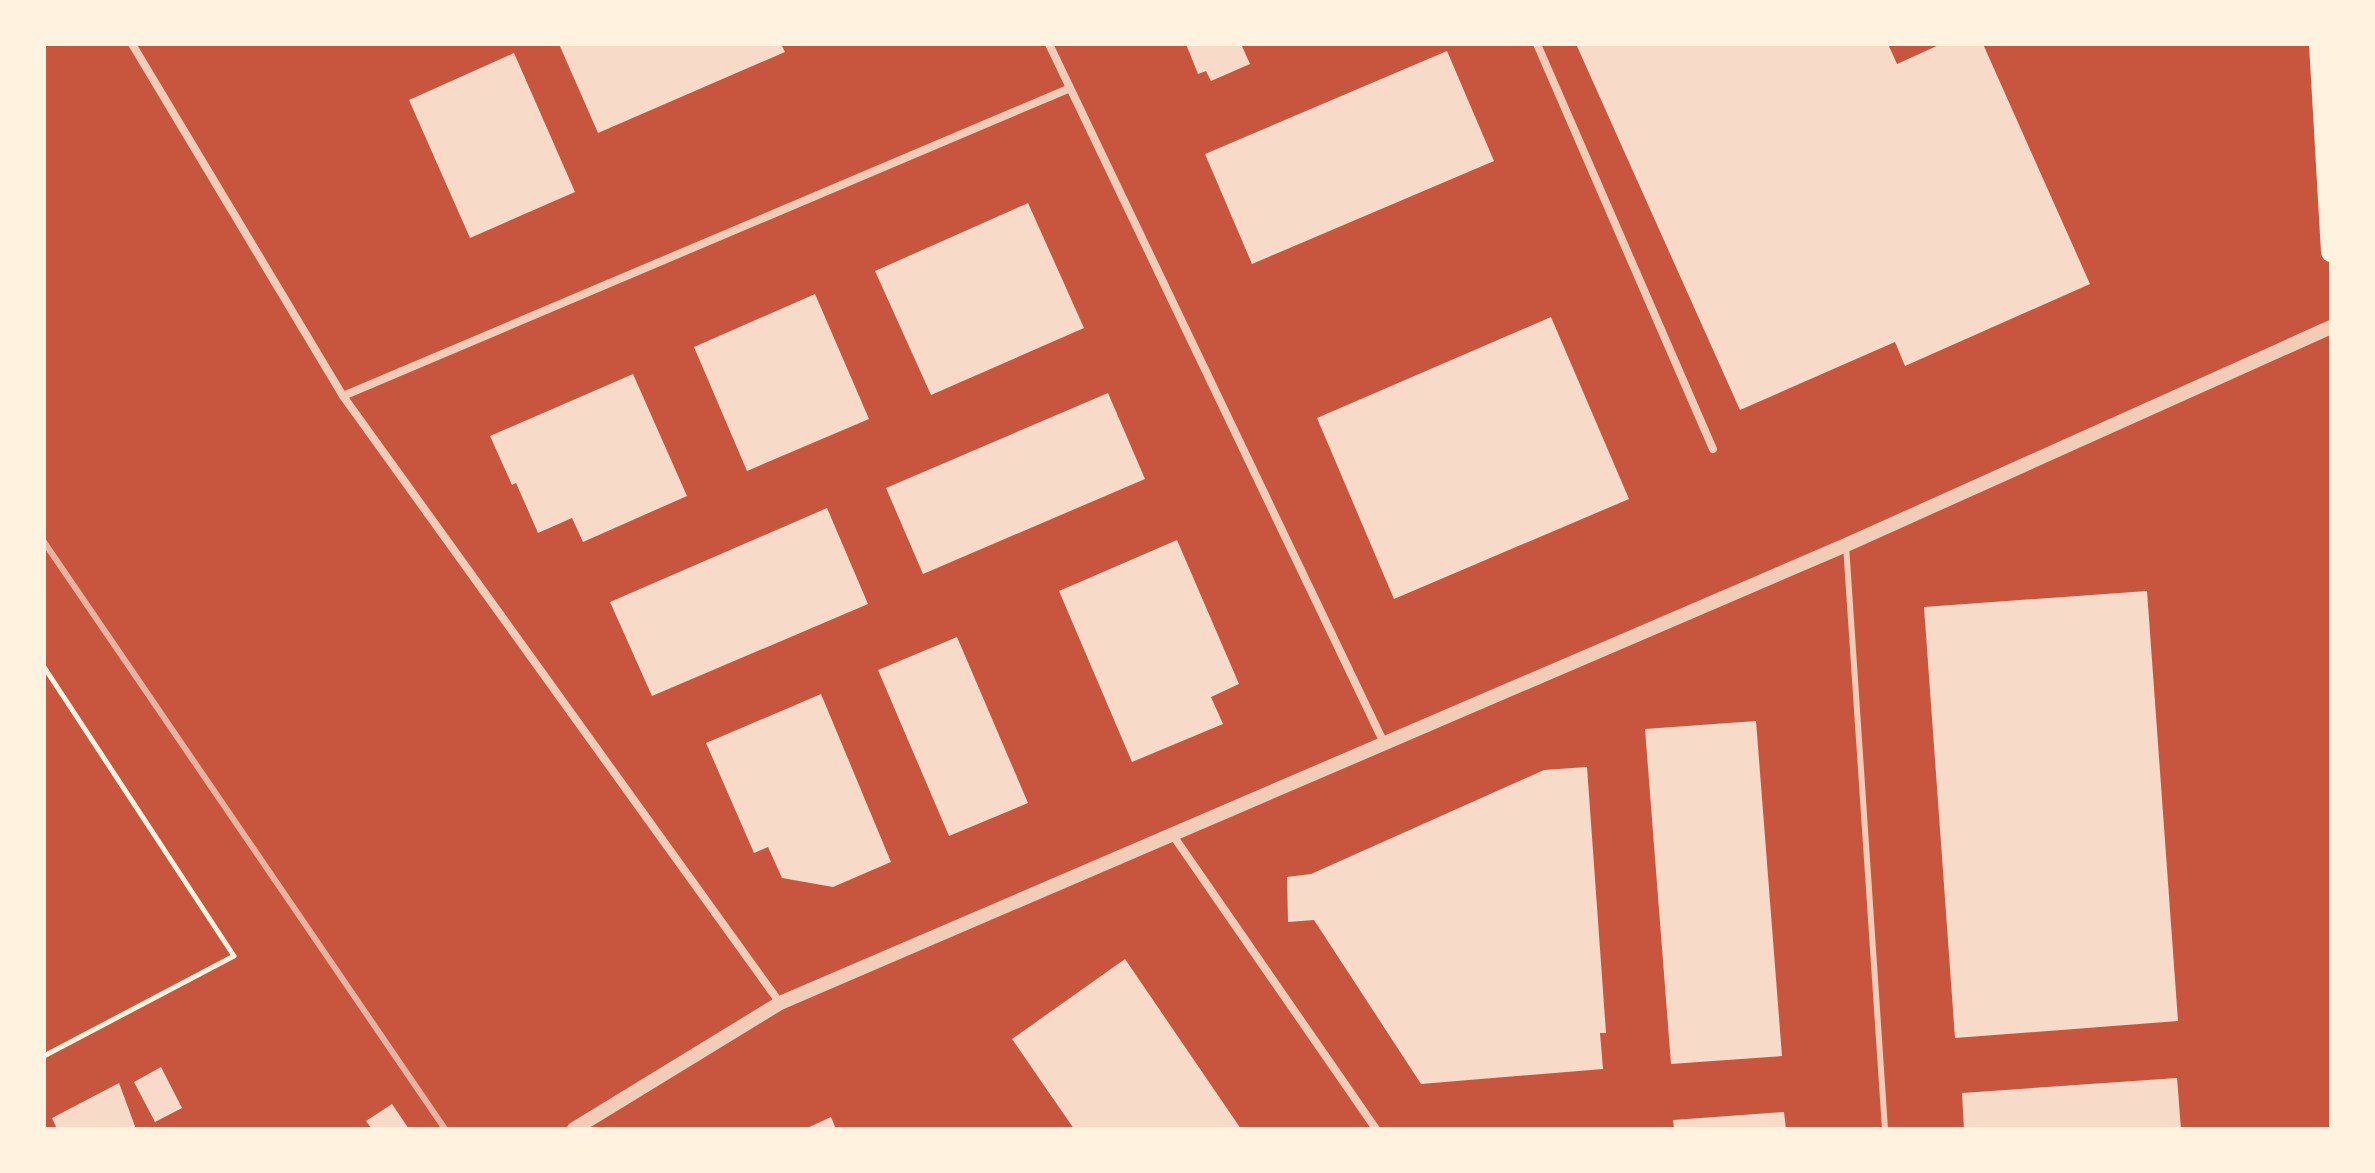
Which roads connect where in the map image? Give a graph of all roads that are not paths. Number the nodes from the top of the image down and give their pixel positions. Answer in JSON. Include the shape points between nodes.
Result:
{"nodes":[{"id":1,"x":132,"y":44,"type":"edge"},
{"id":2,"x":1049,"y":44,"type":"edge"},
{"id":3,"x":1537,"y":44,"type":"edge"},
{"id":4,"x":2319,"y":44,"type":"edge"},
{"id":5,"x":1068,"y":89,"type":"junction"},
{"id":6,"x":2331,"y":252,"type":"edge"},
{"id":7,"x":2331,"y":327,"type":"edge"},
{"id":8,"x":343,"y":396,"type":"junction"},
{"id":9,"x":1713,"y":449,"type":"dead end"},
{"id":10,"x":1846,"y":545,"type":"junction"},
{"id":11,"x":1384,"y":743,"type":"junction"},
{"id":12,"x":1172,"y":834,"type":"junction"},
{"id":13,"x":780,"y":1003,"type":"junction"},
{"id":14,"x":574,"y":1129,"type":"edge"},
{"id":15,"x":1376,"y":1129,"type":"edge"},
{"id":16,"x":1885,"y":1129,"type":"edge"}],
"edges":[{"from":1,"to":8,"type":"street"},
{"from":2,"to":5,"type":"street"},
{"from":3,"to":9,"type":"street"},
{"from":4,"to":6,"type":"main road"},
{"from":5,"to":8,"type":"street"},
{"from":5,"to":11,"type":"street"},
{"from":7,"to":10,"type":"street"},
{"from":8,"to":13,"type":"street"},
{"from":10,"to":11,"type":"street"},
{"from":10,"to":16,"type":"lane"},
{"from":11,"to":12,"type":"street"},
{"from":12,"to":13,"type":"street"},
{"from":12,"to":15,"type":"street"},
{"from":13,"to":14,"type":"street"}]}
